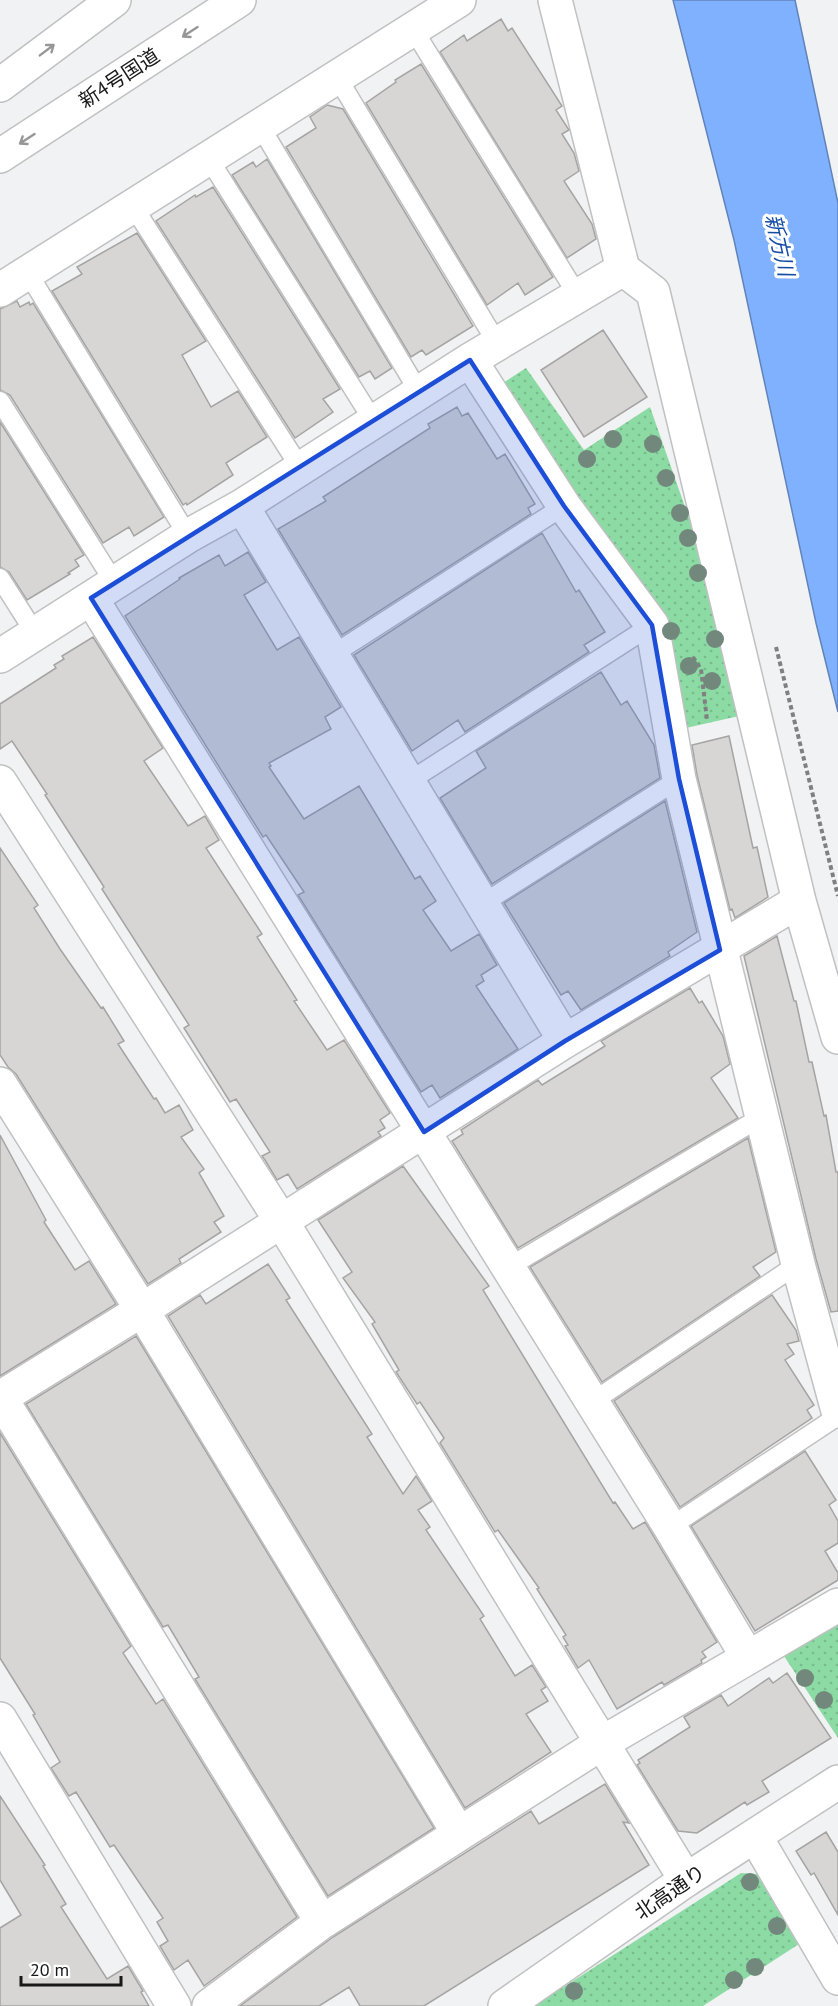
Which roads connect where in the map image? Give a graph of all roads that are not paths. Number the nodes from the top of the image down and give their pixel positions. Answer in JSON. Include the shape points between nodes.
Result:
{"nodes":[{"id":1,"x":114,"y":0,"type":"edge"},
{"id":2,"x":239,"y":0,"type":"edge"},
{"id":3,"x":459,"y":0,"type":"edge"},
{"id":4,"x":555,"y":0,"type":"edge"},
{"id":5,"x":413,"y":29,"type":"junction"},
{"id":6,"x":337,"y":77,"type":"junction"},
{"id":7,"x":0,"y":85,"type":"edge"},
{"id":8,"x":260,"y":126,"type":"junction"},
{"id":9,"x":0,"y":156,"type":"edge"},
{"id":10,"x":208,"y":159,"type":"junction"},
{"id":11,"x":133,"y":206,"type":"junction"},
{"id":12,"x":623,"y":269,"type":"junction"},
{"id":13,"x":28,"y":273,"type":"junction"},
{"id":14,"x":0,"y":290,"type":"edge"},
{"id":15,"x":578,"y":296,"type":"junction"},
{"id":16,"x":484,"y":352,"type":"junction"},
{"id":17,"x":419,"y":392,"type":"junction"},
{"id":18,"x":0,"y":401,"type":"edge"},
{"id":19,"x":374,"y":422,"type":"junction"},
{"id":20,"x":301,"y":469,"type":"junction"},
{"id":21,"x":242,"y":506,"type":"junction"},
{"id":22,"x":564,"y":506,"type":"junction"},
{"id":23,"x":188,"y":536,"type":"junction"},
{"id":24,"x":0,"y":578,"type":"edge"},
{"id":25,"x":103,"y":590,"type":"junction"},
{"id":26,"x":652,"y":625,"type":"junction"},
{"id":27,"x":35,"y":633,"type":"junction"},
{"id":28,"x":332,"y":655,"type":"junction"},
{"id":29,"x":0,"y":656,"type":"edge"},
{"id":30,"x":679,"y":779,"type":"junction"},
{"id":31,"x":0,"y":782,"type":"edge"},
{"id":32,"x":408,"y":782,"type":"junction"},
{"id":33,"x":799,"y":901,"type":"junction"},
{"id":34,"x":482,"y":904,"type":"junction"},
{"id":35,"x":720,"y":950,"type":"junction"},
{"id":36,"x":838,"y":1037,"type":"edge"},
{"id":37,"x":565,"y":1041,"type":"junction"},
{"id":38,"x":0,"y":1084,"type":"edge"},
{"id":39,"x":763,"y":1116,"type":"junction"},
{"id":40,"x":424,"y":1132,"type":"junction"},
{"id":41,"x":282,"y":1222,"type":"junction"},
{"id":42,"x":798,"y":1264,"type":"junction"},
{"id":43,"x":507,"y":1268,"type":"junction"},
{"id":44,"x":142,"y":1310,"type":"junction"},
{"id":45,"x":0,"y":1397,"type":"edge"},
{"id":46,"x":592,"y":1402,"type":"junction"},
{"id":47,"x":838,"y":1414,"type":"edge"},
{"id":48,"x":670,"y":1527,"type":"junction"},
{"id":49,"x":838,"y":1605,"type":"edge"},
{"id":50,"x":747,"y":1656,"type":"junction"},
{"id":51,"x":0,"y":1719,"type":"edge"},
{"id":52,"x":602,"y":1743,"type":"junction"},
{"id":53,"x":838,"y":1782,"type":"edge"},
{"id":54,"x":459,"y":1834,"type":"junction"},
{"id":55,"x":755,"y":1836,"type":"junction"},
{"id":56,"x":686,"y":1880,"type":"junction"},
{"id":57,"x":322,"y":1922,"type":"junction"},
{"id":58,"x":838,"y":1978,"type":"edge"},
{"id":59,"x":174,"y":2006,"type":"edge"},
{"id":60,"x":209,"y":2006,"type":"edge"},
{"id":61,"x":507,"y":2006,"type":"edge"}],
"edges":[{"from":7,"to":1,"type":"main road","one_way":true},
{"from":2,"to":9,"type":"main road","name":"新4号国道","one_way":true},
{"from":3,"to":5,"type":"main road"},
{"from":4,"to":12,"type":"main road"},
{"from":5,"to":6,"type":"main road"},
{"from":5,"to":15,"type":"lane"},
{"from":6,"to":8,"type":"main road"},
{"from":6,"to":16,"type":"lane"},
{"from":8,"to":10,"type":"main road"},
{"from":8,"to":17,"type":"lane"},
{"from":10,"to":11,"type":"main road"},
{"from":10,"to":19,"type":"lane"},
{"from":11,"to":13,"type":"main road"},
{"from":11,"to":20,"type":"lane"},
{"from":12,"to":15,"type":"main road"},
{"from":12,"to":33,"type":"main road","via":[[653,292]]},
{"from":13,"to":14,"type":"main road"},
{"from":13,"to":23,"type":"lane"},
{"from":15,"to":16,"type":"main road"},
{"from":16,"to":17,"type":"main road"},
{"from":16,"to":22,"type":"main road"},
{"from":17,"to":19,"type":"main road"},
{"from":18,"to":25,"type":"lane"},
{"from":19,"to":20,"type":"main road"},
{"from":20,"to":21,"type":"main road"},
{"from":21,"to":23,"type":"main road"},
{"from":21,"to":28,"type":"main road"},
{"from":22,"to":26,"type":"main road"},
{"from":22,"to":28,"type":"lane"},
{"from":23,"to":25,"type":"main road"},
{"from":24,"to":27,"type":"lane"},
{"from":25,"to":27,"type":"main road"},
{"from":25,"to":40,"type":"main road"},
{"from":26,"to":30,"type":"main road"},
{"from":26,"to":32,"type":"lane"},
{"from":27,"to":29,"type":"main road"},
{"from":28,"to":32,"type":"main road"},
{"from":30,"to":34,"type":"lane"},
{"from":30,"to":35,"type":"main road"},
{"from":31,"to":41,"type":"main road"},
{"from":32,"to":34,"type":"main road"},
{"from":33,"to":35,"type":"main road"},
{"from":33,"to":36,"type":"main road"},
{"from":34,"to":37,"type":"main road"},
{"from":35,"to":37,"type":"main road"},
{"from":35,"to":39,"type":"main road"},
{"from":37,"to":40,"type":"main road"},
{"from":38,"to":44,"type":"main road"},
{"from":39,"to":42,"type":"main road"},
{"from":39,"to":43,"type":"lane"},
{"from":40,"to":41,"type":"main road"},
{"from":40,"to":43,"type":"main road"},
{"from":41,"to":44,"type":"main road"},
{"from":41,"to":52,"type":"main road"},
{"from":42,"to":46,"type":"lane"},
{"from":42,"to":47,"type":"main road"},
{"from":43,"to":46,"type":"main road"},
{"from":44,"to":45,"type":"main road"},
{"from":44,"to":54,"type":"main road"},
{"from":45,"to":57,"type":"main road"},
{"from":46,"to":48,"type":"main road"},
{"from":47,"to":48,"type":"lane"},
{"from":48,"to":50,"type":"main road"},
{"from":49,"to":50,"type":"main road"},
{"from":50,"to":52,"type":"main road"},
{"from":51,"to":59,"type":"main road"},
{"from":52,"to":54,"type":"main road"},
{"from":52,"to":56,"type":"main road"},
{"from":53,"to":55,"type":"main road","name":"北高通り"},
{"from":54,"to":57,"type":"main road"},
{"from":55,"to":56,"type":"main road","name":"北高通り"},
{"from":55,"to":58,"type":"main road"},
{"from":56,"to":61,"type":"main road","name":"北高通り"},
{"from":57,"to":60,"type":"main road"}]}
